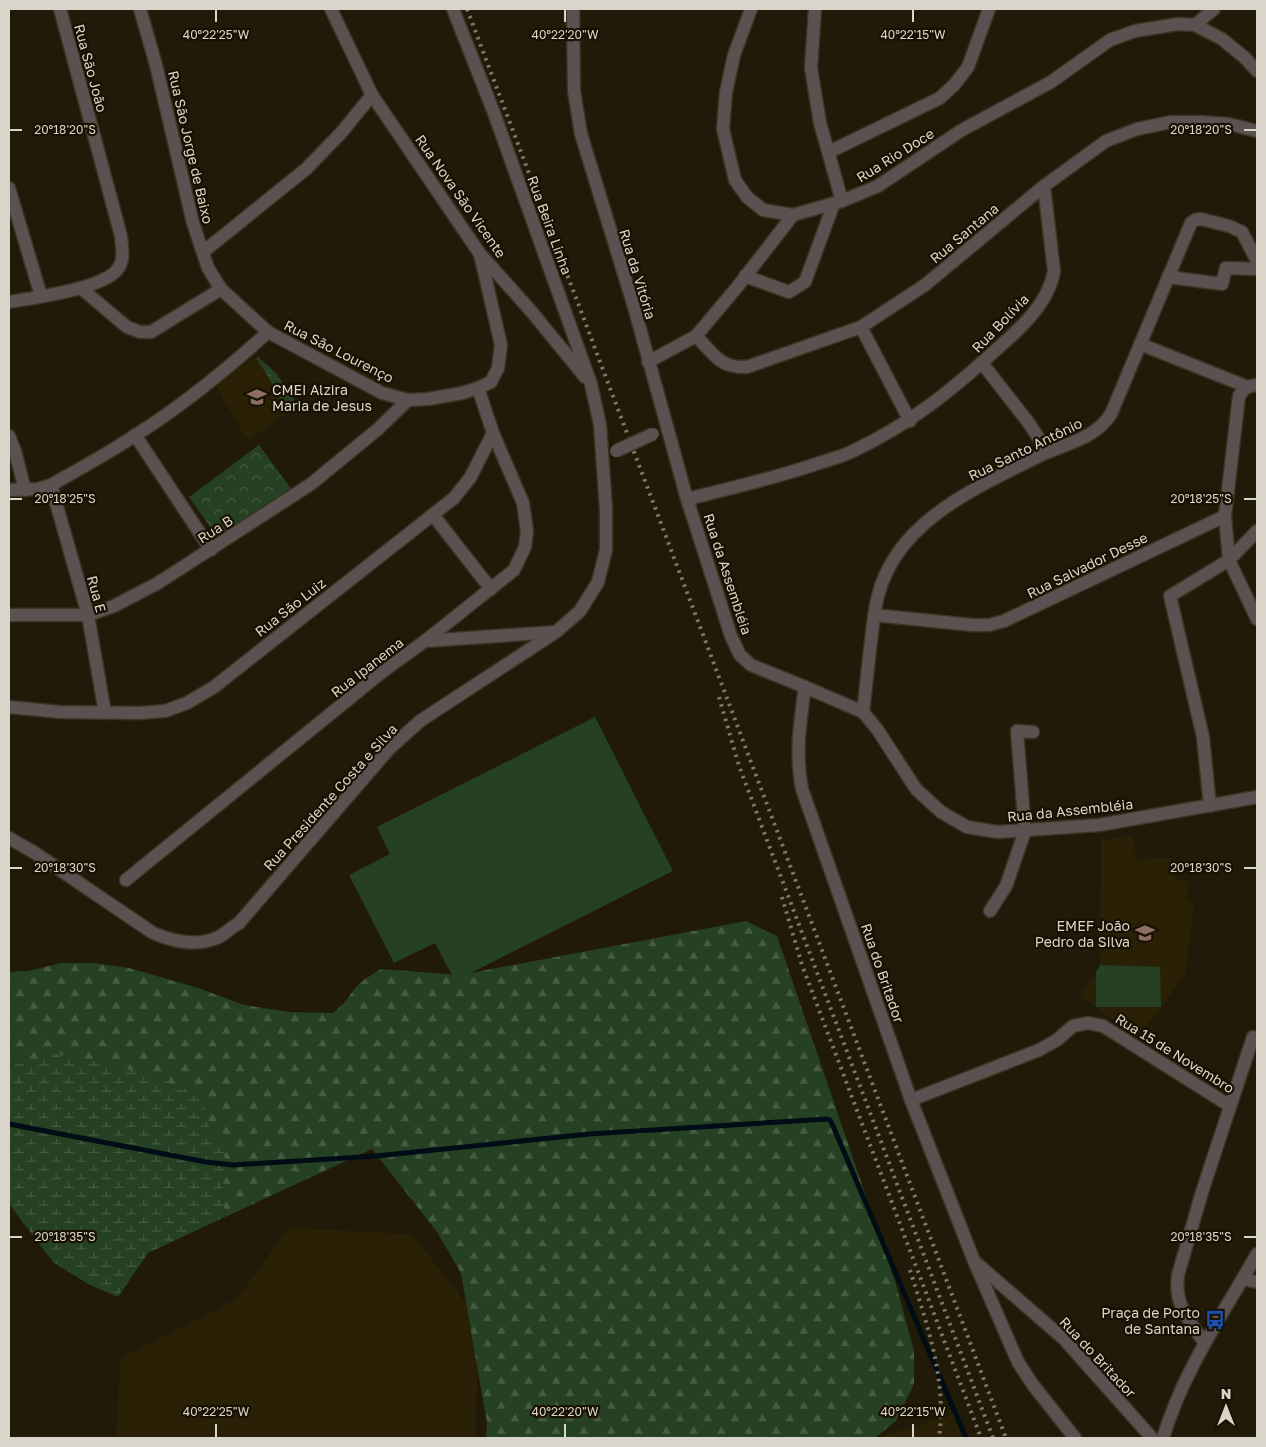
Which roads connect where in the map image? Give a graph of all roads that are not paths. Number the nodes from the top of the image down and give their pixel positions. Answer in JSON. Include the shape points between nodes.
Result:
{"nodes":[{"id":1,"x":60,"y":9,"type":"edge"},
{"id":2,"x":140,"y":9,"type":"edge"},
{"id":3,"x":331,"y":9,"type":"edge"},
{"id":4,"x":453,"y":9,"type":"edge"},
{"id":5,"x":572,"y":9,"type":"edge"},
{"id":6,"x":751,"y":9,"type":"edge"},
{"id":7,"x":815,"y":9,"type":"edge"},
{"id":8,"x":989,"y":9,"type":"edge"},
{"id":9,"x":1214,"y":9,"type":"edge"},
{"id":10,"x":1196,"y":25,"type":"junction"},
{"id":11,"x":1257,"y":71,"type":"edge"},
{"id":12,"x":372,"y":95,"type":"junction"},
{"id":13,"x":1257,"y":131,"type":"edge"},
{"id":14,"x":829,"y":152,"type":"junction"},
{"id":15,"x":1044,"y":186,"type":"junction"},
{"id":16,"x":9,"y":188,"type":"edge"},
{"id":17,"x":838,"y":202,"type":"junction"},
{"id":18,"x":793,"y":215,"type":"junction"},
{"id":19,"x":203,"y":252,"type":"junction"},
{"id":20,"x":480,"y":254,"type":"junction"},
{"id":21,"x":1257,"y":261,"type":"edge"},
{"id":22,"x":1257,"y":269,"type":"edge"},
{"id":23,"x":745,"y":276,"type":"junction"},
{"id":24,"x":1168,"y":277,"type":"junction"},
{"id":25,"x":82,"y":288,"type":"junction"},
{"id":26,"x":221,"y":289,"type":"junction"},
{"id":27,"x":41,"y":296,"type":"junction"},
{"id":28,"x":9,"y":302,"type":"edge"},
{"id":29,"x":861,"y":327,"type":"junction"},
{"id":30,"x":268,"y":332,"type":"junction"},
{"id":31,"x":696,"y":336,"type":"junction"},
{"id":32,"x":1140,"y":344,"type":"junction"},
{"id":33,"x":648,"y":362,"type":"junction"},
{"id":34,"x":982,"y":363,"type":"junction"},
{"id":35,"x":591,"y":384,"type":"junction"},
{"id":36,"x":1253,"y":386,"type":"edge"},
{"id":37,"x":478,"y":388,"type":"junction"},
{"id":38,"x":408,"y":400,"type":"junction"},
{"id":39,"x":910,"y":420,"type":"junction"},
{"id":40,"x":666,"y":428,"type":"junction"},
{"id":41,"x":493,"y":433,"type":"junction"},
{"id":42,"x":136,"y":435,"type":"junction"},
{"id":43,"x":9,"y":436,"type":"edge"},
{"id":44,"x":1048,"y":452,"type":"junction"},
{"id":45,"x":603,"y":457,"type":"junction"},
{"id":46,"x":51,"y":485,"type":"junction"},
{"id":47,"x":9,"y":490,"type":"edge"},
{"id":48,"x":25,"y":490,"type":"junction"},
{"id":49,"x":687,"y":499,"type":"junction"},
{"id":50,"x":433,"y":515,"type":"junction"},
{"id":51,"x":1225,"y":516,"type":"junction"},
{"id":52,"x":1257,"y":531,"type":"edge"},
{"id":53,"x":211,"y":550,"type":"junction"},
{"id":54,"x":1229,"y":560,"type":"junction"},
{"id":55,"x":491,"y":589,"type":"junction"},
{"id":56,"x":9,"y":615,"type":"edge"},
{"id":57,"x":88,"y":615,"type":"junction"},
{"id":58,"x":874,"y":615,"type":"junction"},
{"id":59,"x":1257,"y":618,"type":"edge"},
{"id":60,"x":556,"y":632,"type":"junction"},
{"id":61,"x":425,"y":641,"type":"junction"},
{"id":62,"x":805,"y":687,"type":"junction"},
{"id":63,"x":9,"y":708,"type":"edge"},
{"id":64,"x":105,"y":712,"type":"junction"},
{"id":65,"x":863,"y":712,"type":"junction"},
{"id":66,"x":1033,"y":732,"type":"dead end"},
{"id":67,"x":1257,"y":797,"type":"edge"},
{"id":68,"x":1210,"y":806,"type":"junction"},
{"id":69,"x":1025,"y":831,"type":"junction"},
{"id":70,"x":9,"y":838,"type":"edge"},
{"id":71,"x":126,"y":880,"type":"dead end"},
{"id":72,"x":990,"y":911,"type":"dead end"},
{"id":73,"x":1253,"y":1037,"type":"dead end"},
{"id":74,"x":912,"y":1100,"type":"junction"},
{"id":75,"x":1230,"y":1106,"type":"junction"},
{"id":76,"x":1257,"y":1254,"type":"edge"},
{"id":77,"x":974,"y":1261,"type":"junction"},
{"id":78,"x":1243,"y":1279,"type":"junction"},
{"id":79,"x":1257,"y":1282,"type":"edge"},
{"id":80,"x":1204,"y":1342,"type":"junction"},
{"id":81,"x":1075,"y":1438,"type":"edge"},
{"id":82,"x":1152,"y":1438,"type":"edge"},
{"id":83,"x":1163,"y":1438,"type":"edge"}],
"edges":[{"from":1,"to":25,"type":"street","name":"Rua São João","via":[[123,251],[117,270]]},
{"from":2,"to":19,"type":"street","name":"Rua São Jorge de Baixo"},
{"from":3,"to":12,"type":"street","name":"Rua Nova São Vicente"},
{"from":4,"to":35,"type":"street","name":"Rua Beira Linha","via":[[494,113]]},
{"from":5,"to":33,"type":"street","name":"Rua da Vitória","via":[[574,91],[581,134]]},
{"from":6,"to":18,"type":"street","via":[[734,55],[723,129],[734,180],[747,197],[763,210]]},
{"from":7,"to":14,"type":"street","via":[[812,68],[820,123]]},
{"from":8,"to":14,"type":"street","via":[[968,67],[940,98]]},
{"from":9,"to":10,"type":"street"},
{"from":10,"to":11,"type":"street","via":[[1222,39]]},
{"from":10,"to":17,"type":"street","name":"Rua Rio Doce","via":[[1178,24],[1135,31],[1110,40],[1051,82],[962,130],[878,186]]},
{"from":12,"to":19,"type":"street","via":[[342,133],[306,169]]},
{"from":12,"to":20,"type":"street","name":"Rua Nova São Vicente"},
{"from":13,"to":15,"type":"street","name":"Rua Santana","via":[[1229,124],[1200,122],[1171,122],[1137,129],[1106,141]]},
{"from":14,"to":17,"type":"street"},
{"from":15,"to":29,"type":"street","name":"Rua Santana","via":[[925,284]]},
{"from":15,"to":34,"type":"street","name":"Rua Bolívia","via":[[1054,271],[1052,282],[1044,299]]},
{"from":16,"to":27,"type":"street"},
{"from":17,"to":18,"type":"street","name":"Rua Rio Doce"},
{"from":17,"to":23,"type":"street","via":[[806,282],[789,292]]},
{"from":18,"to":23,"type":"street"},
{"from":19,"to":26,"type":"street","name":"Rua São Jorge de Baixo","via":[[208,268]]},
{"from":20,"to":35,"type":"street","name":"Rua Nova São Vicente"},
{"from":20,"to":37,"type":"street","name":"Rua São Lourenço","via":[[501,345],[498,368],[491,382]]},
{"from":21,"to":24,"type":"street","name":"Rua Santo Antônio","via":[[1242,232],[1195,220]]},
{"from":22,"to":24,"type":"street","via":[[1226,268],[1222,284]]},
{"from":23,"to":31,"type":"street"},
{"from":24,"to":32,"type":"street","name":"Rua Santo Antônio"},
{"from":25,"to":26,"type":"street","via":[[127,327],[140,332],[151,332]]},
{"from":25,"to":27,"type":"street"},
{"from":26,"to":30,"type":"street","name":"Rua São Lourenço"},
{"from":27,"to":28,"type":"street"},
{"from":29,"to":31,"type":"street","name":"Rua Santana","via":[[747,367],[723,363]]},
{"from":29,"to":39,"type":"street"},
{"from":30,"to":38,"type":"street","name":"Rua São Lourenço","via":[[382,393]]},
{"from":30,"to":42,"type":"street","via":[[186,400]]},
{"from":31,"to":33,"type":"street"},
{"from":32,"to":36,"type":"street"},
{"from":32,"to":44,"type":"street","name":"Rua Santo Antônio","via":[[1104,424],[1080,440]]},
{"from":33,"to":40,"type":"street","name":"Rua da Vitória"},
{"from":34,"to":39,"type":"street","name":"Rua Bolívia"},
{"from":34,"to":44,"type":"street"},
{"from":35,"to":45,"type":"street","name":"Rua Beira Linha"},
{"from":36,"to":51,"type":"street","via":[[1243,390],[1237,405]]},
{"from":37,"to":38,"type":"street","name":"Rua São Lourenço"},
{"from":37,"to":41,"type":"street"},
{"from":38,"to":53,"type":"street","name":"Rua B","via":[[311,484]]},
{"from":39,"to":49,"type":"street","name":"Rua Bolívia","via":[[854,451],[780,476]]},
{"from":40,"to":45,"type":"street","bridge":true},
{"from":40,"to":49,"type":"street","name":"Rua da Assembléia"},
{"from":41,"to":50,"type":"street","name":"Rua São Luiz","via":[[470,478],[454,498]]},
{"from":41,"to":55,"type":"street","name":"Rua Ipanema","via":[[523,504],[527,530],[526,546],[514,570]]},
{"from":42,"to":46,"type":"street"},
{"from":42,"to":53,"type":"street"},
{"from":43,"to":48,"type":"street"},
{"from":44,"to":58,"type":"street","name":"Rua Santo Antônio","via":[[936,513],[911,536],[887,569]]},
{"from":45,"to":60,"type":"street","name":"Rua Presidente Costa e Silva","via":[[606,550],[598,582],[580,610]]},
{"from":46,"to":48,"type":"street"},
{"from":46,"to":57,"type":"street","name":"Rua E"},
{"from":47,"to":48,"type":"street"},
{"from":49,"to":62,"type":"street","name":"Rua da Assembléia","via":[[740,655],[750,665]]},
{"from":50,"to":55,"type":"street"},
{"from":50,"to":64,"type":"street","name":"Rua São Luiz","via":[[214,686],[187,703],[165,712]]},
{"from":51,"to":54,"type":"street"},
{"from":51,"to":58,"type":"street","name":"Rua Salvador Desse","via":[[1004,621],[972,625]]},
{"from":52,"to":54,"type":"street"},
{"from":53,"to":57,"type":"street","name":"Rua B","via":[[149,588]]},
{"from":54,"to":59,"type":"street"},
{"from":54,"to":68,"type":"street","via":[[1170,596],[1203,737]]},
{"from":55,"to":61,"type":"street","name":"Rua Ipanema"},
{"from":56,"to":57,"type":"street","name":"Rua B"},
{"from":57,"to":64,"type":"street","name":"Rua E"},
{"from":58,"to":65,"type":"street","name":"Rua Santo Antônio"},
{"from":60,"to":61,"type":"street"},
{"from":60,"to":70,"type":"street","name":"Rua Presidente Costa e Silva","via":[[403,735],[239,923],[219,936],[199,943],[173,941],[153,933]]},
{"from":61,"to":71,"type":"street","name":"Rua Ipanema","via":[[382,672]]},
{"from":62,"to":65,"type":"street","name":"Rua da Assembléia"},
{"from":62,"to":74,"type":"street","name":"Rua do Britador","via":[[798,735],[802,789]]},
{"from":63,"to":64,"type":"street","name":"Rua São Luiz"},
{"from":65,"to":69,"type":"street","name":"Rua da Assembléia","via":[[916,789],[941,812],[967,827],[998,832]]},
{"from":66,"to":69,"type":"street","via":[[1017,731]]},
{"from":67,"to":68,"type":"street","name":"Rua da Assembléia"},
{"from":68,"to":69,"type":"street","name":"Rua da Assembléia","via":[[1100,825]]},
{"from":69,"to":72,"type":"street","via":[[1006,886]]},
{"from":73,"to":75,"type":"street","name":"Rua 15 de Novembro"},
{"from":74,"to":75,"type":"street","name":"Rua 15 de Novembro","via":[[1039,1050],[1073,1026],[1088,1023],[1103,1026]]},
{"from":74,"to":77,"type":"street","name":"Rua do Britador"},
{"from":75,"to":80,"type":"street","name":"Rua 15 de Novembro","via":[[1176,1288],[1182,1309]]},
{"from":76,"to":78,"type":"street"},
{"from":77,"to":81,"type":"street","name":"Rua do Britador","via":[[1018,1362],[1032,1385]]},
{"from":77,"to":82,"type":"street","name":"Rua do Britador","via":[[1064,1339]]},
{"from":78,"to":79,"type":"street"},
{"from":78,"to":80,"type":"street"},
{"from":80,"to":83,"type":"street","via":[[1170,1413]]}]}
